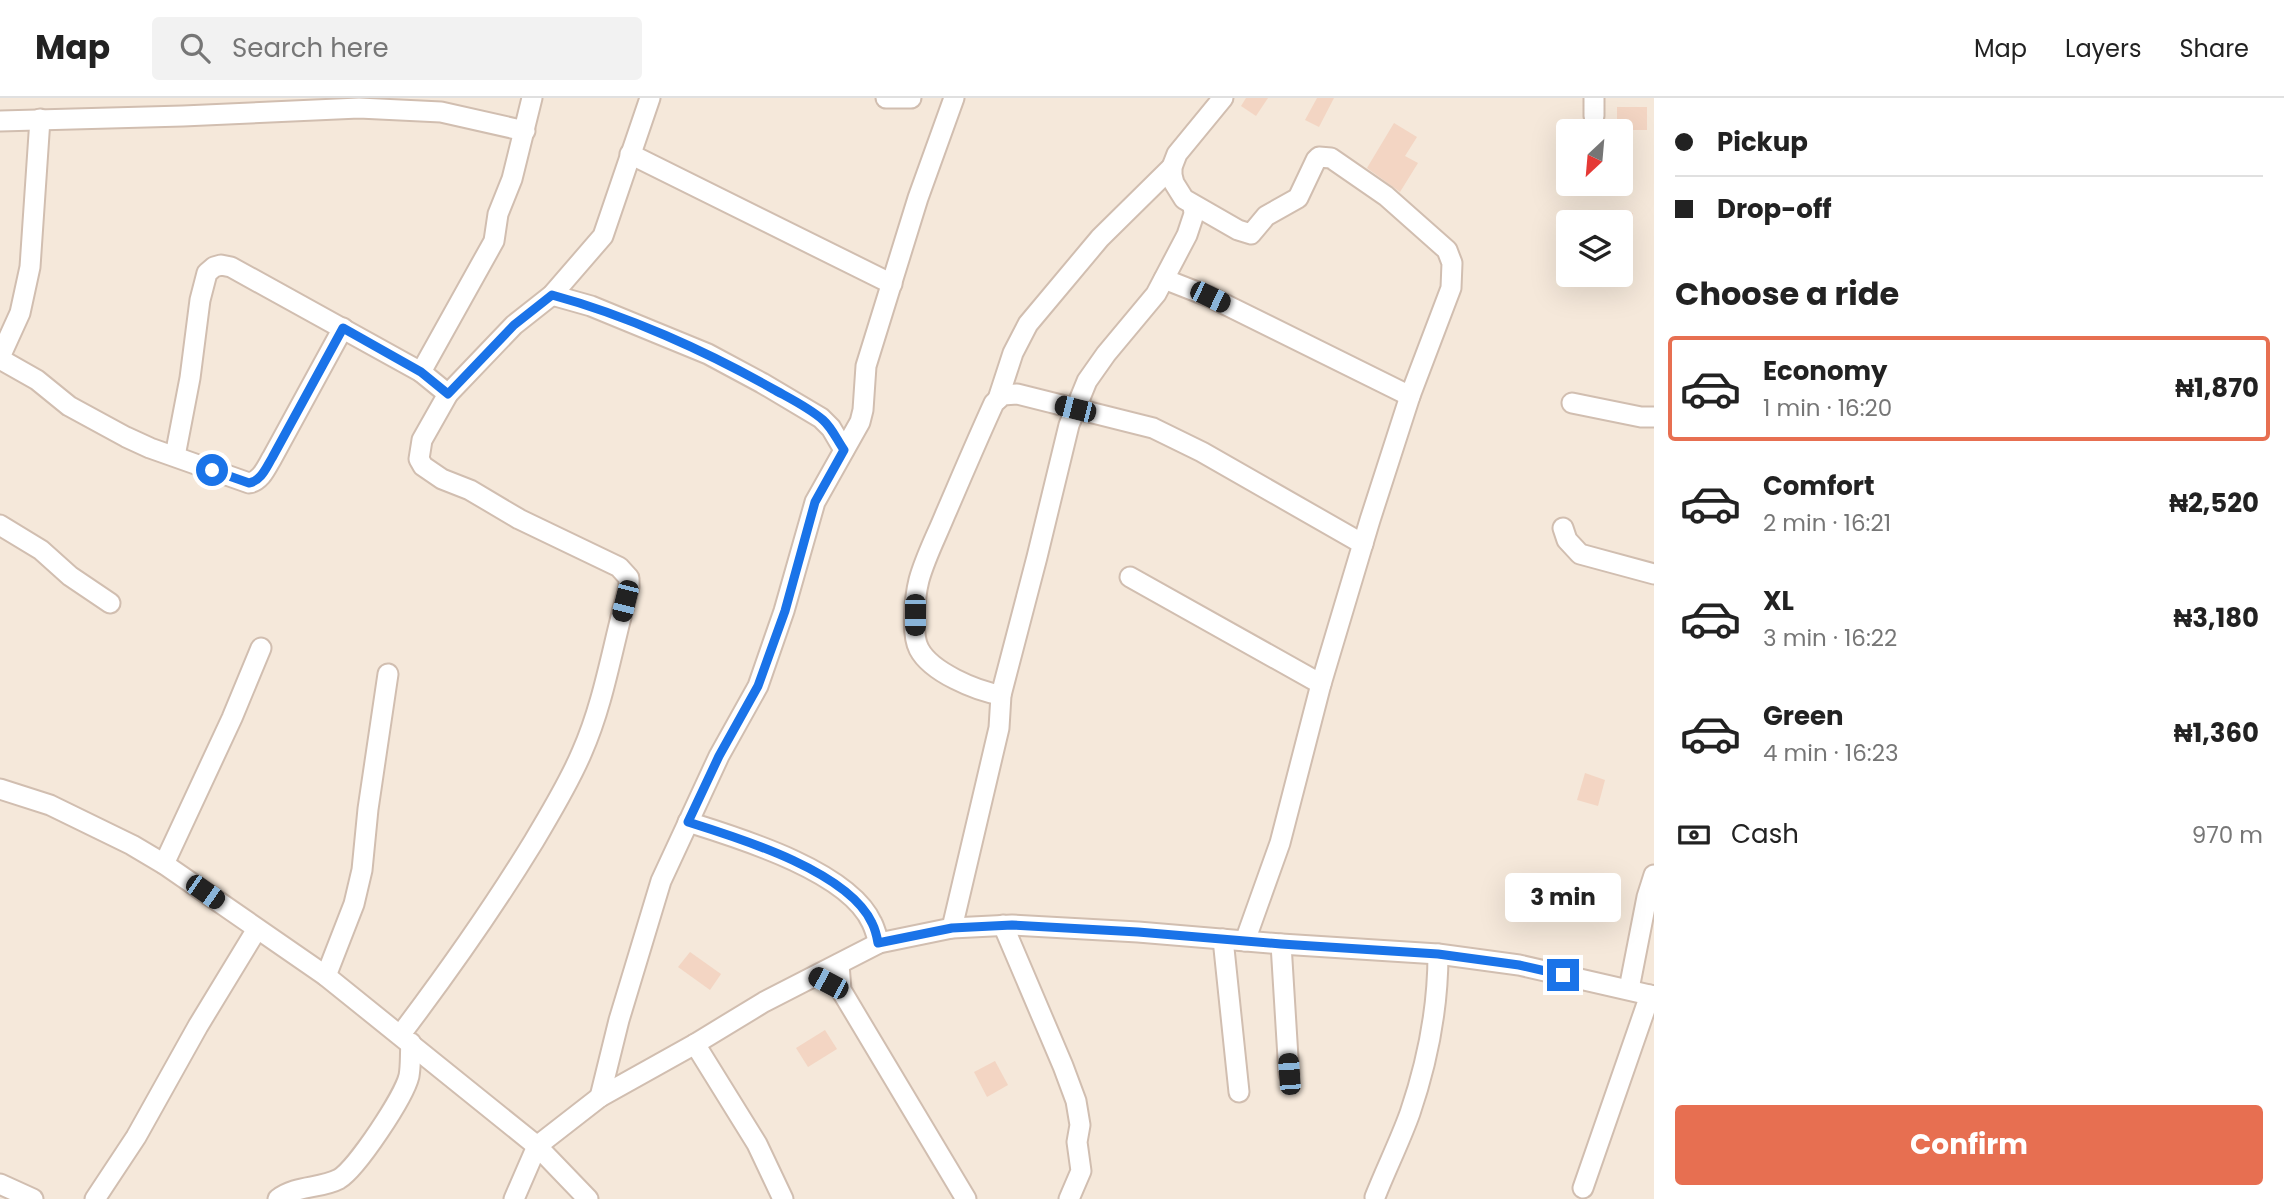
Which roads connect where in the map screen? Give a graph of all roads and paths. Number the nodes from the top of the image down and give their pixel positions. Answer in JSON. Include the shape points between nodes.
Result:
{"nodes":[{"id":1,"x":532,"y":98,"type":"edge"},
{"id":2,"x":650,"y":98,"type":"edge"},
{"id":3,"x":886,"y":98,"type":"edge"},
{"id":4,"x":911,"y":98,"type":"edge"},
{"id":5,"x":954,"y":98,"type":"edge"},
{"id":6,"x":1223,"y":98,"type":"edge"},
{"id":7,"x":185,"y":107,"type":"edge"},
{"id":8,"x":40,"y":119,"type":"junction"},
{"id":9,"x":0,"y":121,"type":"edge"},
{"id":10,"x":525,"y":131,"type":"junction"},
{"id":11,"x":630,"y":154,"type":"junction"},
{"id":12,"x":1172,"y":167,"type":"junction"},
{"id":13,"x":1193,"y":205,"type":"junction"},
{"id":14,"x":1164,"y":279,"type":"junction"},
{"id":15,"x":892,"y":284,"type":"junction"},
{"id":16,"x":552,"y":295,"type":"junction"},
{"id":17,"x":343,"y":328,"type":"junction"},
{"id":18,"x":0,"y":358,"type":"edge"},
{"id":19,"x":421,"y":372,"type":"junction"},
{"id":20,"x":448,"y":394,"type":"junction"},
{"id":21,"x":1410,"y":396,"type":"junction"},
{"id":22,"x":998,"y":399,"type":"junction"},
{"id":23,"x":1572,"y":403,"type":"dead end"},
{"id":24,"x":1075,"y":409,"type":"junction"},
{"id":25,"x":1654,"y":417,"type":"edge"},
{"id":26,"x":844,"y":450,"type":"junction"},
{"id":27,"x":175,"y":456,"type":"junction"},
{"id":28,"x":0,"y":525,"type":"edge"},
{"id":29,"x":1563,"y":528,"type":"dead end"},
{"id":30,"x":1363,"y":544,"type":"junction"},
{"id":31,"x":1654,"y":574,"type":"edge"},
{"id":32,"x":1130,"y":577,"type":"dead end"},
{"id":33,"x":110,"y":603,"type":"dead end"},
{"id":34,"x":261,"y":648,"type":"dead end"},
{"id":35,"x":388,"y":674,"type":"dead end"},
{"id":36,"x":1321,"y":684,"type":"junction"},
{"id":37,"x":1000,"y":695,"type":"junction"},
{"id":38,"x":0,"y":789,"type":"edge"},
{"id":39,"x":688,"y":822,"type":"junction"},
{"id":40,"x":164,"y":863,"type":"junction"},
{"id":41,"x":1654,"y":875,"type":"edge"},
{"id":42,"x":1003,"y":925,"type":"junction"},
{"id":43,"x":952,"y":928,"type":"junction"},
{"id":44,"x":257,"y":929,"type":"junction"},
{"id":45,"x":1223,"y":939,"type":"junction"},
{"id":46,"x":1245,"y":941,"type":"junction"},
{"id":47,"x":878,"y":943,"type":"junction"},
{"id":48,"x":1281,"y":944,"type":"junction"},
{"id":49,"x":1438,"y":954,"type":"junction"},
{"id":50,"x":839,"y":964,"type":"junction"},
{"id":51,"x":326,"y":976,"type":"junction"},
{"id":52,"x":815,"y":976,"type":"junction"},
{"id":53,"x":1629,"y":989,"type":"junction"},
{"id":54,"x":841,"y":990,"type":"junction"},
{"id":55,"x":1652,"y":995,"type":"edge"},
{"id":56,"x":406,"y":1039,"type":"junction"},
{"id":57,"x":695,"y":1044,"type":"junction"},
{"id":58,"x":1289,"y":1074,"type":"dead end"},
{"id":59,"x":1239,"y":1092,"type":"dead end"},
{"id":60,"x":600,"y":1097,"type":"junction"},
{"id":61,"x":537,"y":1146,"type":"junction"},
{"id":62,"x":0,"y":1184,"type":"edge"},
{"id":63,"x":1583,"y":1188,"type":"dead end"},
{"id":64,"x":1375,"y":1197,"type":"edge"},
{"id":65,"x":33,"y":1199,"type":"edge"},
{"id":66,"x":95,"y":1199,"type":"edge"},
{"id":67,"x":278,"y":1199,"type":"edge"},
{"id":68,"x":514,"y":1199,"type":"edge"},
{"id":69,"x":588,"y":1199,"type":"edge"},
{"id":70,"x":783,"y":1199,"type":"edge"},
{"id":71,"x":966,"y":1199,"type":"edge"},
{"id":72,"x":1069,"y":1199,"type":"edge"}],
"edges":[{"from":1,"to":10,"type":"street"},
{"from":2,"to":11,"type":"street"},
{"from":3,"to":4,"type":"street"},
{"from":5,"to":15,"type":"street"},
{"from":6,"to":12,"type":"street","via":[[1177,154]]},
{"from":7,"to":8,"type":"street"},
{"from":7,"to":10,"type":"street","via":[[441,112]]},
{"from":8,"to":9,"type":"street"},
{"from":8,"to":18,"type":"street","via":[[30,267],[19,313]]},
{"from":10,"to":19,"type":"street","via":[[494,241]]},
{"from":11,"to":15,"type":"street"},
{"from":11,"to":16,"type":"street","via":[[603,236]]},
{"from":12,"to":13,"type":"street","via":[[1174,183]]},
{"from":12,"to":22,"type":"street","via":[[1100,238],[1028,324]]},
{"from":13,"to":14,"type":"street","via":[[1187,235]]},
{"from":13,"to":21,"type":"street","via":[[1251,234],[1266,216],[1298,198],[1320,157],[1331,158],[1385,195],[1447,250],[1452,263],[1451,288]]},
{"from":14,"to":21,"type":"street","via":[[1210,297]]},
{"from":14,"to":24,"type":"street","via":[[1087,381]]},
{"from":15,"to":26,"type":"street","via":[[866,366],[860,422]]},
{"from":16,"to":20,"type":"street","via":[[514,325]]},
{"from":16,"to":26,"type":"street","via":[[591,306],[726,364],[821,418]]},
{"from":17,"to":19,"type":"street"},
{"from":17,"to":27,"type":"street","via":[[255,482]]},
{"from":17,"to":27,"type":"street","via":[[231,267],[214,267],[207,273],[200,300]]},
{"from":18,"to":27,"type":"street","via":[[69,406],[150,449]]},
{"from":19,"to":20,"type":"street"},
{"from":20,"to":56,"type":"street","via":[[422,440],[419,458],[423,466],[619,567],[629,578],[629,587],[597,709],[565,788]]},
{"from":21,"to":30,"type":"street"},
{"from":22,"to":24,"type":"street","via":[[1017,394]]},
{"from":22,"to":37,"type":"street","via":[[925,561],[915,600],[915,631],[919,649],[939,668],[963,683]]},
{"from":23,"to":25,"type":"street"},
{"from":24,"to":30,"type":"street","via":[[1153,428]]},
{"from":24,"to":37,"type":"street"},
{"from":26,"to":39,"type":"street","via":[[815,502],[785,611],[758,686]]},
{"from":28,"to":33,"type":"street"},
{"from":29,"to":31,"type":"street","via":[[1580,554]]},
{"from":30,"to":36,"type":"street"},
{"from":32,"to":36,"type":"street"},
{"from":34,"to":40,"type":"street"},
{"from":35,"to":51,"type":"street","via":[[362,870]]},
{"from":36,"to":46,"type":"street","via":[[1280,842]]},
{"from":37,"to":43,"type":"street","via":[[999,728]]},
{"from":38,"to":40,"type":"street","via":[[50,805]]},
{"from":39,"to":47,"type":"street","via":[[788,856],[820,875],[863,908]]},
{"from":39,"to":60,"type":"street","via":[[652,906]]},
{"from":40,"to":44,"type":"street"},
{"from":41,"to":53,"type":"street"},
{"from":42,"to":43,"type":"street"},
{"from":42,"to":45,"type":"street"},
{"from":42,"to":72,"type":"street","via":[[1076,1101],[1081,1171]]},
{"from":43,"to":47,"type":"street"},
{"from":44,"to":51,"type":"street"},
{"from":44,"to":66,"type":"street"},
{"from":45,"to":46,"type":"street"},
{"from":45,"to":59,"type":"street"},
{"from":46,"to":48,"type":"street"},
{"from":47,"to":50,"type":"street"},
{"from":48,"to":49,"type":"street"},
{"from":48,"to":58,"type":"street"},
{"from":49,"to":53,"type":"street","via":[[1519,965]]},
{"from":49,"to":64,"type":"street","via":[[1435,1010],[1424,1061],[1410,1112]]},
{"from":50,"to":52,"type":"street"},
{"from":50,"to":54,"type":"street"},
{"from":51,"to":56,"type":"street"},
{"from":52,"to":54,"type":"street"},
{"from":52,"to":57,"type":"street"},
{"from":53,"to":55,"type":"street"},
{"from":54,"to":71,"type":"street"},
{"from":55,"to":63,"type":"street"},
{"from":56,"to":61,"type":"street"},
{"from":56,"to":67,"type":"street","via":[[409,1077],[404,1089],[352,1167],[336,1180],[295,1189]]},
{"from":57,"to":60,"type":"street"},
{"from":57,"to":70,"type":"street","via":[[757,1144]]},
{"from":60,"to":61,"type":"street"},
{"from":61,"to":68,"type":"street"},
{"from":61,"to":69,"type":"street"},
{"from":62,"to":65,"type":"street"}]}
